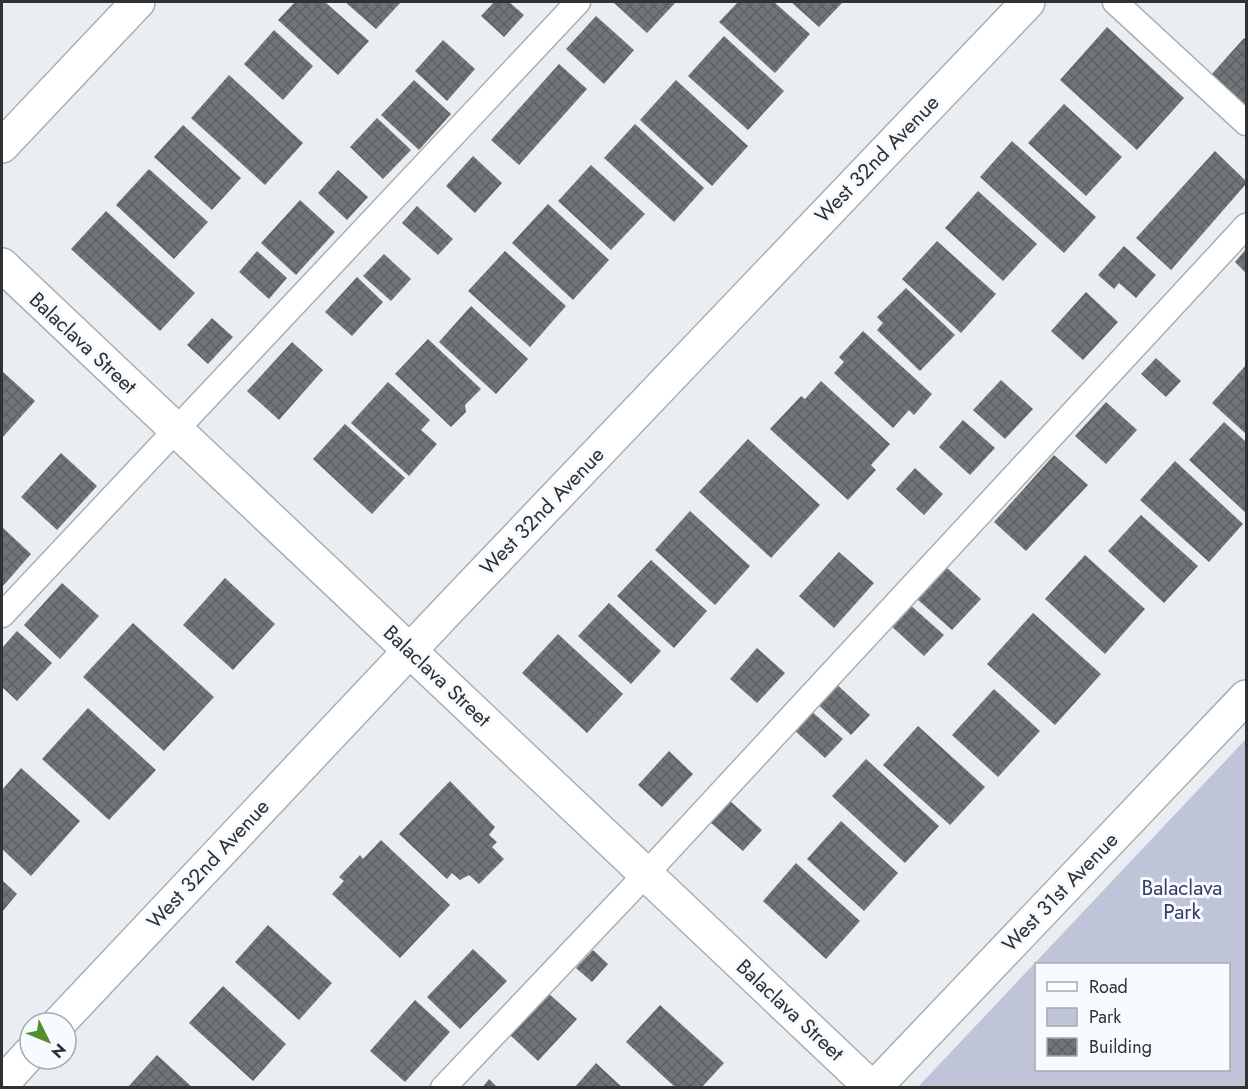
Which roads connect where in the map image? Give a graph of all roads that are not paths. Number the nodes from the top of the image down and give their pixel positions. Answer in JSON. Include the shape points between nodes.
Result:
{"nodes":[{"id":1,"x":138,"y":2,"type":"edge"},
{"id":2,"x":578,"y":2,"type":"edge"},
{"id":3,"x":1028,"y":2,"type":"edge"},
{"id":4,"x":1115,"y":2,"type":"edge"},
{"id":5,"x":1246,"y":123,"type":"edge"},
{"id":6,"x":2,"y":146,"type":"edge"},
{"id":7,"x":1246,"y":226,"type":"edge"},
{"id":8,"x":2,"y":265,"type":"edge"},
{"id":9,"x":176,"y":430,"type":"junction"},
{"id":10,"x":2,"y":615,"type":"edge"},
{"id":11,"x":410,"y":651,"type":"junction"},
{"id":12,"x":1246,"y":697,"type":"edge"},
{"id":13,"x":646,"y":874,"type":"junction"},
{"id":14,"x":70,"y":1011,"type":"edge"},
{"id":15,"x":18,"y":1066,"type":"edge"},
{"id":16,"x":2,"y":1084,"type":"edge"},
{"id":17,"x":443,"y":1088,"type":"edge"},
{"id":18,"x":873,"y":1088,"type":"edge"}],
"edges":[{"from":1,"to":6,"type":"street"},
{"from":2,"to":9,"type":"lane"},
{"from":3,"to":11,"type":"street","name":"West 32nd Avenue"},
{"from":4,"to":5,"type":"lane"},
{"from":7,"to":13,"type":"lane"},
{"from":8,"to":9,"type":"street","name":"Balaclava Street"},
{"from":9,"to":10,"type":"lane"},
{"from":9,"to":11,"type":"street","name":"Balaclava Street"},
{"from":11,"to":13,"type":"street","name":"Balaclava Street"},
{"from":11,"to":14,"type":"street","name":"West 32nd Avenue"},
{"from":12,"to":18,"type":"street","name":"West 31st Avenue"},
{"from":13,"to":17,"type":"lane"},
{"from":13,"to":18,"type":"street","name":"Balaclava Street"},
{"from":15,"to":16,"type":"street"}]}
